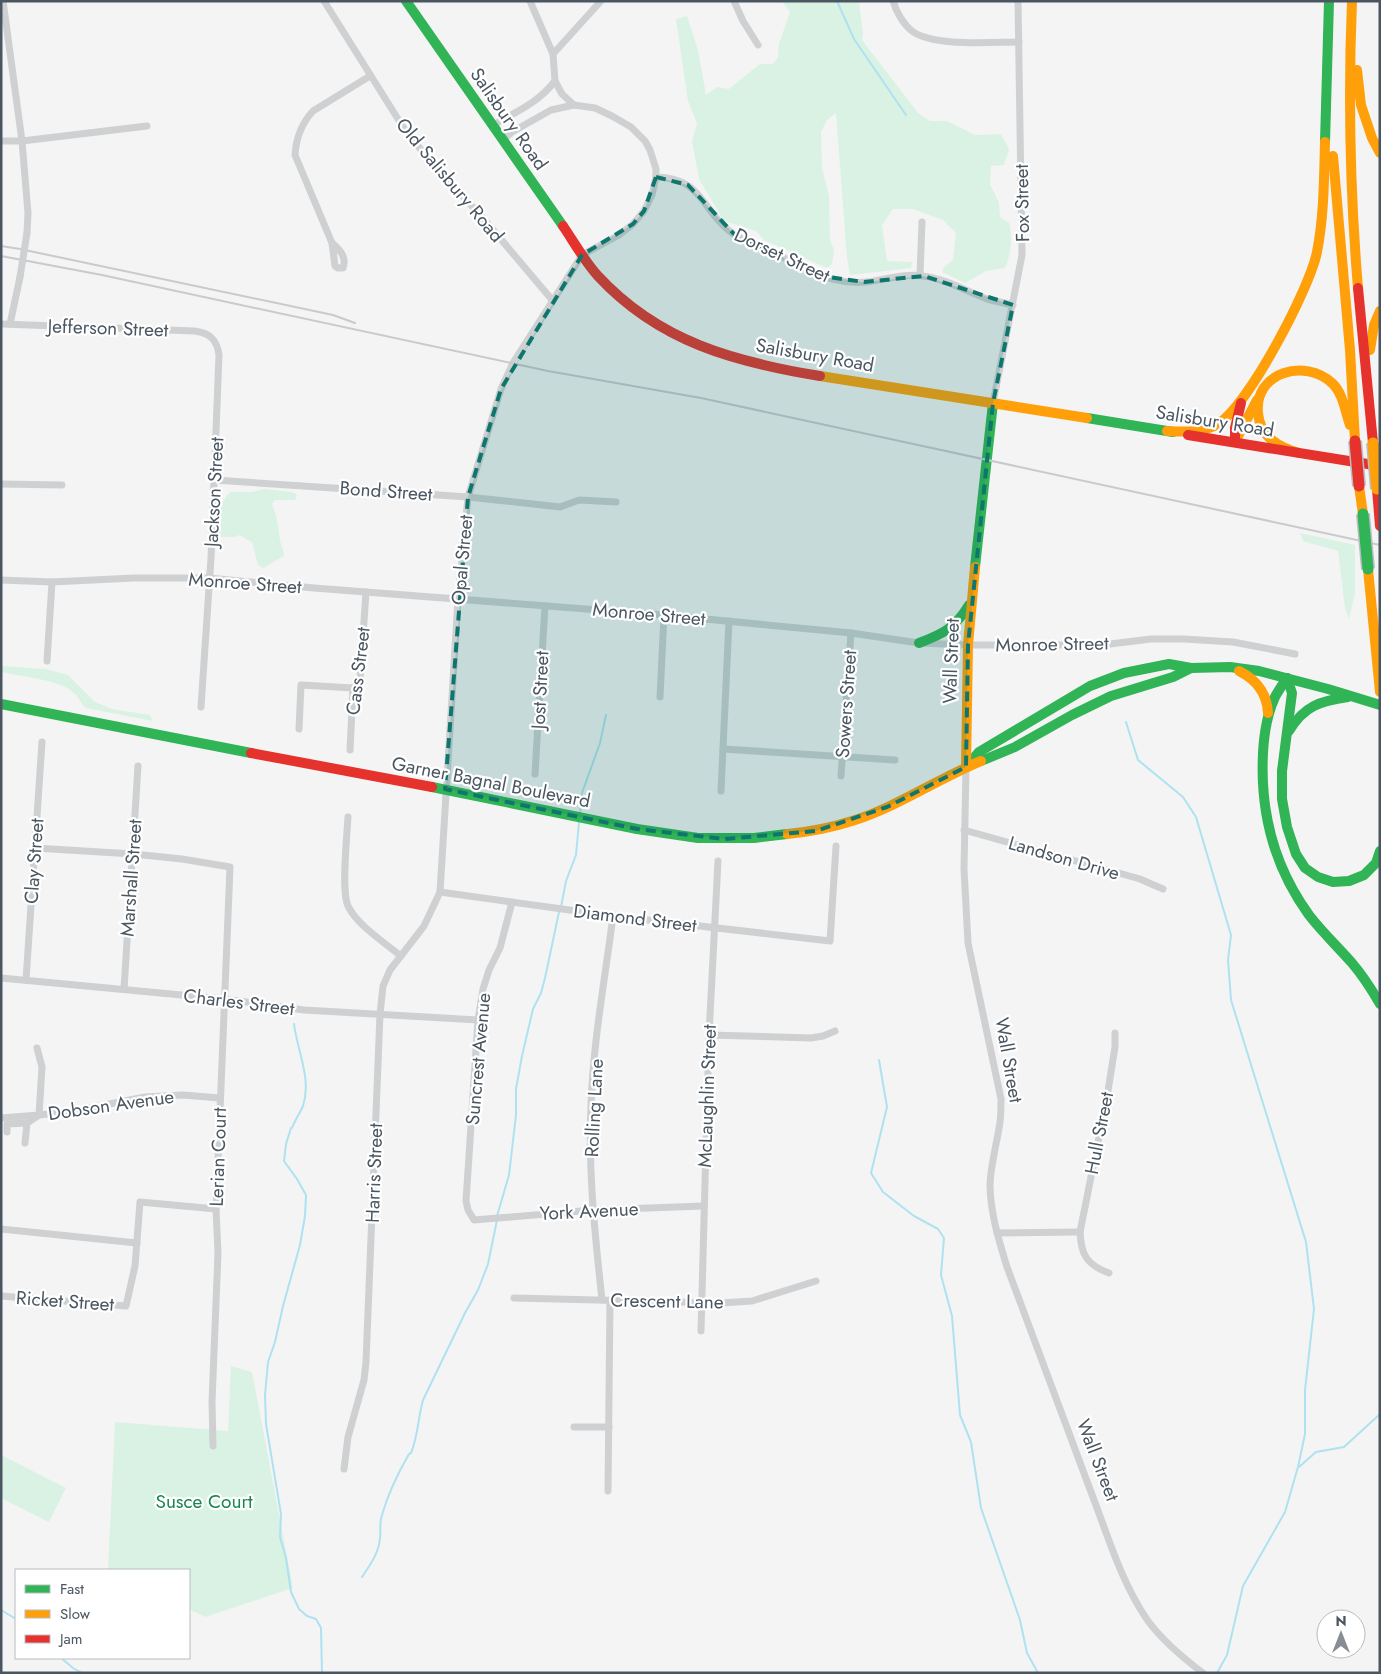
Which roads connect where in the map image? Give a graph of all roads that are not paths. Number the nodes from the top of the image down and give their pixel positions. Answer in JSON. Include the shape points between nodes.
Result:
{"nodes":[{"id":1,"x":3,"y":1,"type":"edge"},
{"id":2,"x":324,"y":1,"type":"edge"},
{"id":3,"x":406,"y":1,"type":"edge"},
{"id":4,"x":530,"y":1,"type":"edge"},
{"id":5,"x":601,"y":1,"type":"edge"},
{"id":6,"x":734,"y":1,"type":"edge"},
{"id":7,"x":893,"y":1,"type":"edge"},
{"id":8,"x":1018,"y":1,"type":"edge"},
{"id":9,"x":1329,"y":1,"type":"edge"},
{"id":10,"x":1352,"y":1,"type":"edge"},
{"id":11,"x":1357,"y":1,"type":"edge"},
{"id":12,"x":1019,"y":42,"type":"junction"},
{"id":13,"x":758,"y":45,"type":"dead end"},
{"id":14,"x":553,"y":54,"type":"junction"},
{"id":15,"x":370,"y":76,"type":"junction"},
{"id":16,"x":555,"y":81,"type":"junction"},
{"id":17,"x":1327,"y":81,"type":"junction"},
{"id":18,"x":574,"y":105,"type":"junction"},
{"id":19,"x":147,"y":126,"type":"dead end"},
{"id":20,"x":493,"y":126,"type":"junction"},
{"id":21,"x":502,"y":140,"type":"junction"},
{"id":22,"x":1,"y":141,"type":"edge"},
{"id":23,"x":22,"y":141,"type":"junction"},
{"id":24,"x":1380,"y":153,"type":"edge"},
{"id":25,"x":656,"y":178,"type":"junction"},
{"id":26,"x":922,"y":222,"type":"dead end"},
{"id":27,"x":332,"y":243,"type":"dead end"},
{"id":28,"x":582,"y":255,"type":"junction"},
{"id":29,"x":920,"y":275,"type":"junction"},
{"id":30,"x":553,"y":301,"type":"junction"},
{"id":31,"x":1013,"y":305,"type":"junction"},
{"id":32,"x":1380,"y":311,"type":"edge"},
{"id":33,"x":1,"y":324,"type":"edge"},
{"id":34,"x":10,"y":324,"type":"junction"},
{"id":35,"x":213,"y":338,"type":"joint"},
{"id":36,"x":1260,"y":395,"type":"junction"},
{"id":37,"x":1243,"y":396,"type":"junction"},
{"id":38,"x":993,"y":403,"type":"junction"},
{"id":39,"x":1370,"y":420,"type":"junction"},
{"id":40,"x":1168,"y":431,"type":"junction"},
{"id":41,"x":1355,"y":441,"type":"junction"},
{"id":42,"x":1235,"y":442,"type":"junction"},
{"id":43,"x":1300,"y":453,"type":"junction"},
{"id":44,"x":1380,"y":466,"type":"edge"},
{"id":45,"x":214,"y":480,"type":"junction"},
{"id":46,"x":1,"y":484,"type":"edge"},
{"id":47,"x":62,"y":485,"type":"dead end"},
{"id":48,"x":468,"y":497,"type":"junction"},
{"id":49,"x":616,"y":502,"type":"dead end"},
{"id":50,"x":1379,"y":522,"type":"edge"},
{"id":51,"x":209,"y":578,"type":"junction"},
{"id":52,"x":1,"y":580,"type":"edge"},
{"id":53,"x":52,"y":582,"type":"junction"},
{"id":54,"x":366,"y":592,"type":"junction"},
{"id":55,"x":458,"y":599,"type":"junction"},
{"id":56,"x":970,"y":602,"type":"junction"},
{"id":57,"x":545,"y":606,"type":"junction"},
{"id":58,"x":664,"y":615,"type":"junction"},
{"id":59,"x":729,"y":621,"type":"junction"},
{"id":60,"x":851,"y":633,"type":"junction"},
{"id":61,"x":919,"y":642,"type":"junction"},
{"id":62,"x":968,"y":645,"type":"junction"},
{"id":63,"x":1295,"y":654,"type":"dead end"},
{"id":64,"x":47,"y":661,"type":"dead end"},
{"id":65,"x":1230,"y":667,"type":"junction"},
{"id":66,"x":1191,"y":668,"type":"junction"},
{"id":67,"x":1288,"y":678,"type":"junction"},
{"id":68,"x":1379,"y":679,"type":"edge"},
{"id":69,"x":353,"y":688,"type":"junction"},
{"id":70,"x":1380,"y":692,"type":"edge"},
{"id":71,"x":660,"y":697,"type":"dead end"},
{"id":72,"x":1354,"y":697,"type":"junction"},
{"id":73,"x":1,"y":704,"type":"edge"},
{"id":74,"x":1380,"y":705,"type":"edge"},
{"id":75,"x":201,"y":707,"type":"dead end"},
{"id":76,"x":1268,"y":717,"type":"junction"},
{"id":77,"x":299,"y":729,"type":"dead end"},
{"id":78,"x":42,"y":742,"type":"dead end"},
{"id":79,"x":1285,"y":743,"type":"junction"},
{"id":80,"x":723,"y":749,"type":"junction"},
{"id":81,"x":350,"y":750,"type":"dead end"},
{"id":82,"x":843,"y":757,"type":"junction"},
{"id":83,"x":895,"y":760,"type":"dead end"},
{"id":84,"x":138,"y":766,"type":"dead end"},
{"id":85,"x":966,"y":767,"type":"junction"},
{"id":86,"x":535,"y":774,"type":"dead end"},
{"id":87,"x":841,"y":776,"type":"dead end"},
{"id":88,"x":445,"y":789,"type":"junction"},
{"id":89,"x":721,"y":792,"type":"dead end"},
{"id":90,"x":348,"y":817,"type":"dead end"},
{"id":91,"x":964,"y":830,"type":"junction"},
{"id":92,"x":836,"y":846,"type":"dead end"},
{"id":93,"x":35,"y":848,"type":"junction"},
{"id":94,"x":1380,"y":851,"type":"edge"},
{"id":95,"x":133,"y":854,"type":"junction"},
{"id":96,"x":718,"y":861,"type":"dead end"},
{"id":97,"x":1163,"y":890,"type":"dead end"},
{"id":98,"x":440,"y":892,"type":"junction"},
{"id":99,"x":512,"y":902,"type":"junction"},
{"id":100,"x":613,"y":916,"type":"junction"},
{"id":101,"x":714,"y":927,"type":"junction"},
{"id":102,"x":401,"y":956,"type":"junction"},
{"id":103,"x":1,"y":978,"type":"edge"},
{"id":104,"x":26,"y":980,"type":"junction"},
{"id":105,"x":124,"y":989,"type":"junction"},
{"id":106,"x":224,"y":999,"type":"junction"},
{"id":107,"x":1380,"y":1004,"type":"edge"},
{"id":108,"x":380,"y":1014,"type":"junction"},
{"id":109,"x":478,"y":1020,"type":"junction"},
{"id":110,"x":835,"y":1032,"type":"dead end"},
{"id":111,"x":1115,"y":1033,"type":"dead end"},
{"id":112,"x":708,"y":1036,"type":"junction"},
{"id":113,"x":37,"y":1048,"type":"dead end"},
{"id":114,"x":220,"y":1098,"type":"junction"},
{"id":115,"x":39,"y":1115,"type":"junction"},
{"id":116,"x":1,"y":1118,"type":"edge"},
{"id":117,"x":27,"y":1123,"type":"junction"},
{"id":118,"x":6,"y":1132,"type":"dead end"},
{"id":119,"x":25,"y":1143,"type":"dead end"},
{"id":120,"x":704,"y":1206,"type":"junction"},
{"id":121,"x":216,"y":1209,"type":"junction"},
{"id":122,"x":593,"y":1210,"type":"junction"},
{"id":123,"x":474,"y":1220,"type":"joint"},
{"id":124,"x":1,"y":1229,"type":"edge"},
{"id":125,"x":1080,"y":1232,"type":"junction"},
{"id":126,"x":997,"y":1233,"type":"junction"},
{"id":127,"x":137,"y":1244,"type":"junction"},
{"id":128,"x":1109,"y":1273,"type":"dead end"},
{"id":129,"x":816,"y":1282,"type":"dead end"},
{"id":130,"x":1,"y":1296,"type":"edge"},
{"id":131,"x":514,"y":1298,"type":"dead end"},
{"id":132,"x":602,"y":1300,"type":"junction"},
{"id":133,"x":610,"y":1300,"type":"junction"},
{"id":134,"x":702,"y":1302,"type":"junction"},
{"id":135,"x":701,"y":1332,"type":"dead end"},
{"id":136,"x":574,"y":1427,"type":"dead end"},
{"id":137,"x":609,"y":1427,"type":"junction"},
{"id":138,"x":213,"y":1446,"type":"dead end"},
{"id":139,"x":344,"y":1469,"type":"dead end"},
{"id":140,"x":608,"y":1491,"type":"dead end"},
{"id":141,"x":1203,"y":1673,"type":"edge"}],
"edges":[{"from":1,"to":23,"type":"street"},
{"from":2,"to":15,"type":"street","name":"Old Salisbury Road"},
{"from":3,"to":20,"type":"main road","name":"Salisbury Road"},
{"from":4,"to":14,"type":"street"},
{"from":5,"to":14,"type":"street"},
{"from":6,"to":13,"type":"street"},
{"from":7,"to":12,"type":"street","via":[[911,31],[941,42]]},
{"from":8,"to":12,"type":"street","name":"Fox Street"},
{"from":9,"to":17,"type":"main road"},
{"from":10,"to":39,"type":"main road","via":[[1349,47],[1351,155]]},
{"from":11,"to":24,"type":"main road","via":[[1356,59],[1361,105]]},
{"from":12,"to":31,"type":"street","name":"Fox Street","via":[[1023,232]]},
{"from":14,"to":16,"type":"street"},
{"from":15,"to":27,"type":"street","via":[[313,111],[295,144],[295,155]]},
{"from":15,"to":30,"type":"street","name":"Old Salisbury Road","via":[[417,146]]},
{"from":16,"to":18,"type":"street","via":[[562,94]]},
{"from":16,"to":20,"type":"street","via":[[539,99]]},
{"from":17,"to":37,"type":"main road","via":[[1324,198],[1317,254],[1282,336]]},
{"from":17,"to":41,"type":"main road"},
{"from":18,"to":21,"type":"street","via":[[551,110]]},
{"from":18,"to":25,"type":"street","via":[[595,108],[631,127],[650,150]]},
{"from":19,"to":23,"type":"street"},
{"from":20,"to":21,"type":"main road","name":"Salisbury Road"},
{"from":21,"to":28,"type":"main road","name":"Salisbury Road"},
{"from":22,"to":23,"type":"street"},
{"from":23,"to":34,"type":"street","bridge":true,"via":[[27,232]]},
{"from":25,"to":28,"type":"street","via":[[644,211],[633,224]]},
{"from":25,"to":29,"type":"street","name":"Dorset Street","via":[[678,180],[688,185],[722,225],[734,234],[821,276],[864,282]]},
{"from":26,"to":29,"type":"street"},
{"from":28,"to":30,"type":"street","name":"Opal Street"},
{"from":28,"to":38,"type":"main road","name":"Salisbury Road","via":[[615,293],[686,341],[780,369]]},
{"from":29,"to":31,"type":"street","name":"Dorset Street"},
{"from":30,"to":48,"type":"street","name":"Opal Street","via":[[513,363],[501,389]]},
{"from":31,"to":38,"type":"street","name":"Fox Street"},
{"from":32,"to":39,"type":"main road","via":[[1372,331]]},
{"from":33,"to":34,"type":"street","name":"Jefferson Street"},
{"from":34,"to":35,"type":"street","name":"Jefferson Street","via":[[195,331],[205,332]]},
{"from":35,"to":45,"type":"street","name":"Jackson Street","via":[[220,355]]},
{"from":36,"to":41,"type":"main road","via":[[1266,384],[1288,371],[1320,374],[1332,383],[1341,397]]},
{"from":36,"to":42,"type":"main road"},
{"from":36,"to":43,"type":"main road","via":[[1259,420],[1263,430],[1284,448]]},
{"from":37,"to":40,"type":"main road","via":[[1218,423],[1202,430]]},
{"from":37,"to":42,"type":"main road","via":[[1234,428]]},
{"from":38,"to":40,"type":"main road","name":"Salisbury Road"},
{"from":38,"to":56,"type":"main road","name":"Wall Street"},
{"from":39,"to":50,"type":"main road","bridge":true},
{"from":40,"to":42,"type":"main road","name":"Salisbury Road"},
{"from":41,"to":68,"type":"main road","bridge":true},
{"from":42,"to":43,"type":"main road","name":"Salisbury Road"},
{"from":43,"to":44,"type":"main road","name":"Salisbury Road"},
{"from":45,"to":48,"type":"street","name":"Bond Street"},
{"from":45,"to":51,"type":"street","name":"Jackson Street"},
{"from":46,"to":47,"type":"street"},
{"from":48,"to":49,"type":"street","name":"Bond Street","via":[[560,507],[583,500]]},
{"from":48,"to":55,"type":"street","name":"Opal Street"},
{"from":51,"to":53,"type":"street","name":"Monroe Street"},
{"from":51,"to":54,"type":"street","name":"Monroe Street"},
{"from":51,"to":75,"type":"street","name":"Jackson Street"},
{"from":52,"to":53,"type":"street","name":"Monroe Street"},
{"from":53,"to":64,"type":"street"},
{"from":54,"to":55,"type":"street","name":"Monroe Street"},
{"from":54,"to":69,"type":"street","name":"Cass Street","via":[[360,680]]},
{"from":55,"to":57,"type":"street","name":"Monroe Street"},
{"from":55,"to":88,"type":"street","name":"Opal Street"},
{"from":56,"to":61,"type":"main road","via":[[961,619],[949,630]]},
{"from":56,"to":62,"type":"main road","name":"Wall Street"},
{"from":57,"to":58,"type":"street","name":"Monroe Street"},
{"from":57,"to":86,"type":"street","name":"Jost Street"},
{"from":58,"to":59,"type":"street","name":"Monroe Street"},
{"from":58,"to":71,"type":"street"},
{"from":59,"to":60,"type":"street","name":"Monroe Street"},
{"from":59,"to":80,"type":"street"},
{"from":60,"to":61,"type":"street","name":"Monroe Street"},
{"from":60,"to":82,"type":"street","name":"Sowers Street"},
{"from":61,"to":62,"type":"street","name":"Monroe Street"},
{"from":62,"to":63,"type":"street","name":"Monroe Street","via":[[1102,645],[1184,638],[1233,642]]},
{"from":62,"to":85,"type":"main road","name":"Wall Street"},
{"from":65,"to":66,"type":"main road","name":"Garner Bagnal Boulevard"},
{"from":65,"to":67,"type":"main road","name":"Garner Bagnal Boulevard"},
{"from":65,"to":76,"type":"main road","via":[[1257,683],[1268,705]]},
{"from":66,"to":85,"type":"main road","name":"Garner Bagnal Boulevard","via":[[1173,677],[1111,696],[1015,747]]},
{"from":66,"to":85,"type":"main road","name":"Garner Bagnal Boulevard","via":[[1169,664],[1124,673],[1090,686],[979,752]]},
{"from":67,"to":72,"type":"main road","name":"Garner Bagnal Boulevard"},
{"from":67,"to":76,"type":"main road"},
{"from":67,"to":79,"type":"main road","via":[[1292,693]]},
{"from":68,"to":70,"type":"main road"},
{"from":69,"to":77,"type":"street","via":[[301,685]]},
{"from":69,"to":81,"type":"street","name":"Cass Street"},
{"from":72,"to":74,"type":"main road","name":"Garner Bagnal Boulevard"},
{"from":72,"to":79,"type":"main road","via":[[1324,700],[1308,707],[1296,718]]},
{"from":73,"to":88,"type":"main road","name":"Garner Bagnal Boulevard"},
{"from":76,"to":107,"type":"main road","via":[[1262,766],[1262,802],[1275,853],[1305,910],[1352,964]]},
{"from":78,"to":93,"type":"street","name":"Clay Street"},
{"from":79,"to":94,"type":"main road","via":[[1282,799],[1296,854],[1305,868],[1333,882],[1349,881],[1364,875],[1376,863]]},
{"from":80,"to":82,"type":"street"},
{"from":80,"to":89,"type":"street"},
{"from":82,"to":83,"type":"street"},
{"from":82,"to":87,"type":"street","name":"Sowers Street"},
{"from":84,"to":95,"type":"street","name":"Marshall Street"},
{"from":85,"to":88,"type":"main road","name":"Garner Bagnal Boulevard","via":[[853,821],[816,831],[746,838],[698,838],[637,829]]},
{"from":85,"to":91,"type":"street","name":"Wall Street"},
{"from":88,"to":98,"type":"street","name":"Opal Street"},
{"from":90,"to":102,"type":"street","via":[[345,889],[348,905],[356,918]]},
{"from":91,"to":97,"type":"street","name":"Landson Drive","via":[[1140,880]]},
{"from":91,"to":126,"type":"street","name":"Wall Street","via":[[968,943],[1001,1099],[990,1184]]},
{"from":92,"to":101,"type":"street","name":"Diamond Street","via":[[830,941]]},
{"from":93,"to":95,"type":"street"},
{"from":93,"to":104,"type":"street","name":"Clay Street"},
{"from":95,"to":105,"type":"street","name":"Marshall Street"},
{"from":95,"to":106,"type":"street","name":"Lerian Court","via":[[230,867]]},
{"from":96,"to":101,"type":"street","name":"McLaughlin Street"},
{"from":98,"to":99,"type":"street","name":"Diamond Street"},
{"from":98,"to":102,"type":"street","name":"Harris Street","via":[[424,926]]},
{"from":99,"to":100,"type":"street","name":"Diamond Street"},
{"from":99,"to":109,"type":"street","name":"Suncrest Avenue","via":[[500,948],[483,989]]},
{"from":100,"to":101,"type":"street","name":"Diamond Street"},
{"from":100,"to":122,"type":"street","name":"Rolling Lane","via":[[592,1093]]},
{"from":101,"to":112,"type":"street","name":"McLaughlin Street"},
{"from":102,"to":108,"type":"street","name":"Harris Street","via":[[383,986]]},
{"from":103,"to":104,"type":"street","name":"Charles Street"},
{"from":104,"to":105,"type":"street","name":"Charles Street"},
{"from":105,"to":106,"type":"street","name":"Charles Street"},
{"from":106,"to":108,"type":"street","name":"Charles Street","via":[[304,1010]]},
{"from":106,"to":114,"type":"street","name":"Lerian Court"},
{"from":108,"to":109,"type":"street","name":"Charles Street"},
{"from":108,"to":139,"type":"street","name":"Harris Street","via":[[366,1362]]},
{"from":109,"to":123,"type":"street","name":"Suncrest Avenue","via":[[466,1201]]},
{"from":110,"to":112,"type":"street","via":[[811,1038]]},
{"from":111,"to":125,"type":"street","name":"Hull Street","via":[[1107,1097]]},
{"from":112,"to":120,"type":"street","name":"McLaughlin Street"},
{"from":113,"to":115,"type":"street","via":[[42,1067]]},
{"from":114,"to":115,"type":"street","name":"Dobson Avenue","via":[[183,1095],[145,1097]]},
{"from":114,"to":121,"type":"street","name":"Lerian Court"},
{"from":115,"to":116,"type":"street","name":"Dobson Avenue"},
{"from":115,"to":117,"type":"street"},
{"from":117,"to":118,"type":"street","via":[[7,1124]]},
{"from":117,"to":119,"type":"street"},
{"from":120,"to":122,"type":"street","name":"York Avenue"},
{"from":120,"to":134,"type":"street","name":"McLaughlin Street"},
{"from":121,"to":127,"type":"street","via":[[140,1202]]},
{"from":121,"to":138,"type":"street","name":"Lerian Court","via":[[218,1253]]},
{"from":122,"to":123,"type":"street","name":"York Avenue"},
{"from":122,"to":132,"type":"street","name":"Rolling Lane"},
{"from":124,"to":127,"type":"street"},
{"from":125,"to":126,"type":"street"},
{"from":125,"to":128,"type":"street","via":[[1080,1246],[1086,1258],[1096,1268]]},
{"from":126,"to":141,"type":"street","name":"Wall Street","via":[[1007,1267],[1134,1598],[1168,1644]]},
{"from":127,"to":130,"type":"street","name":"Ricket Street","via":[[126,1306]]},
{"from":129,"to":134,"type":"street","name":"Crescent Lane","via":[[752,1301]]},
{"from":131,"to":132,"type":"street","name":"Crescent Lane"},
{"from":132,"to":133,"type":"street","name":"Crescent Lane"},
{"from":133,"to":134,"type":"street","name":"Crescent Lane"},
{"from":133,"to":137,"type":"street"},
{"from":134,"to":135,"type":"street","name":"McLaughlin Street"},
{"from":136,"to":137,"type":"street"},
{"from":137,"to":140,"type":"street"}]}
